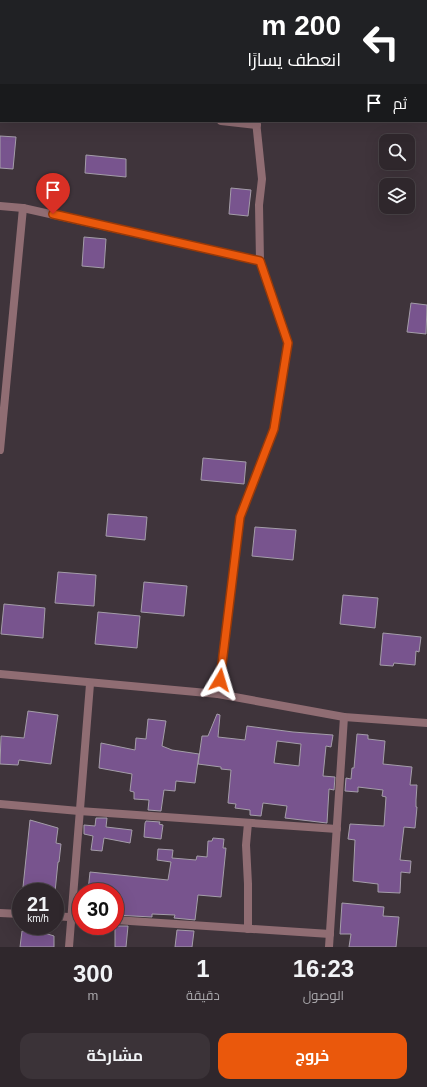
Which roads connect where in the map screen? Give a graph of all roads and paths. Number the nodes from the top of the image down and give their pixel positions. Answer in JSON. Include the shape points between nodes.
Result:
{"nodes":[{"id":1,"x":239,"y":122,"type":"edge"},
{"id":2,"x":257,"y":123,"type":"edge"},
{"id":3,"x":0,"y":206,"type":"edge"},
{"id":4,"x":23,"y":208,"type":"junction"},
{"id":5,"x":260,"y":261,"type":"junction"},
{"id":6,"x":0,"y":450,"type":"edge"},
{"id":7,"x":0,"y":674,"type":"edge"},
{"id":8,"x":90,"y":684,"type":"junction"},
{"id":9,"x":218,"y":694,"type":"junction"},
{"id":10,"x":344,"y":717,"type":"junction"},
{"id":11,"x":427,"y":723,"type":"edge"},
{"id":12,"x":0,"y":804,"type":"edge"},
{"id":13,"x":79,"y":811,"type":"junction"},
{"id":14,"x":248,"y":823,"type":"junction"},
{"id":15,"x":337,"y":829,"type":"junction"},
{"id":16,"x":0,"y":913,"type":"edge"},
{"id":17,"x":12,"y":914,"type":"edge"},
{"id":18,"x":64,"y":917,"type":"edge"},
{"id":19,"x":71,"y":917,"type":"junction"},
{"id":20,"x":124,"y":921,"type":"edge"},
{"id":21,"x":248,"y":929,"type":"junction"},
{"id":22,"x":330,"y":934,"type":"junction"},
{"id":23,"x":68,"y":947,"type":"edge"},
{"id":24,"x":329,"y":947,"type":"edge"}],
"edges":[{"from":1,"to":2,"type":"street"},
{"from":2,"to":5,"type":"street","via":[[262,179]]},
{"from":3,"to":4,"type":"street"},
{"from":4,"to":5,"type":"street"},
{"from":4,"to":6,"type":"street"},
{"from":5,"to":9,"type":"street","via":[[288,343],[274,429],[240,517]]},
{"from":7,"to":8,"type":"street"},
{"from":8,"to":9,"type":"street"},
{"from":8,"to":13,"type":"street"},
{"from":9,"to":10,"type":"street"},
{"from":10,"to":11,"type":"street"},
{"from":10,"to":15,"type":"street"},
{"from":12,"to":13,"type":"street"},
{"from":13,"to":14,"type":"street"},
{"from":13,"to":19,"type":"street"},
{"from":14,"to":15,"type":"street"},
{"from":14,"to":21,"type":"street"},
{"from":15,"to":22,"type":"street"},
{"from":16,"to":17,"type":"street"},
{"from":18,"to":19,"type":"street"},
{"from":19,"to":23,"type":"street"},
{"from":20,"to":21,"type":"street"},
{"from":21,"to":22,"type":"street"},
{"from":22,"to":24,"type":"street"}]}
